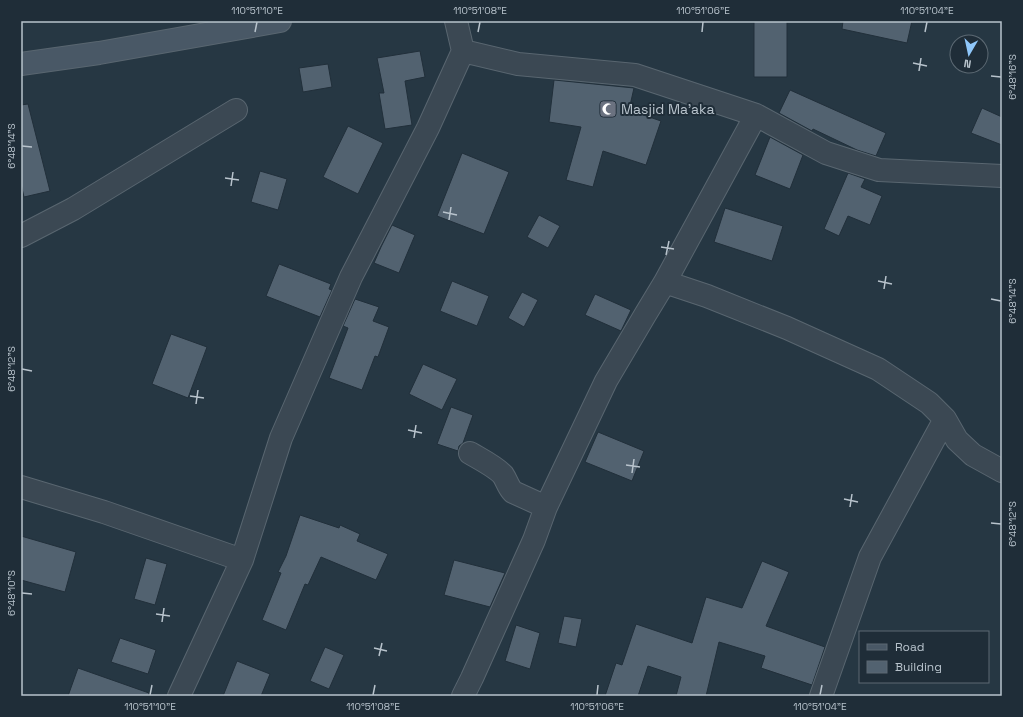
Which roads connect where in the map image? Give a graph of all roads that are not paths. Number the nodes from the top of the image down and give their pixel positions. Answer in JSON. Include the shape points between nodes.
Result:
{"nodes":[{"id":1,"x":280,"y":21,"type":"edge"},
{"id":2,"x":456,"y":21,"type":"edge"},
{"id":3,"x":463,"y":51,"type":"junction"},
{"id":4,"x":21,"y":64,"type":"edge"},
{"id":5,"x":236,"y":110,"type":"dead end"},
{"id":6,"x":756,"y":115,"type":"junction"},
{"id":7,"x":1002,"y":176,"type":"edge"},
{"id":8,"x":21,"y":236,"type":"edge"},
{"id":9,"x":665,"y":282,"type":"junction"},
{"id":10,"x":945,"y":419,"type":"junction"},
{"id":11,"x":470,"y":453,"type":"dead end"},
{"id":12,"x":1002,"y":471,"type":"edge"},
{"id":13,"x":21,"y":487,"type":"edge"},
{"id":14,"x":546,"y":508,"type":"junction"},
{"id":15,"x":242,"y":560,"type":"junction"},
{"id":16,"x":179,"y":696,"type":"edge"},
{"id":17,"x":463,"y":696,"type":"edge"},
{"id":18,"x":821,"y":696,"type":"edge"}],
"edges":[{"from":1,"to":4,"type":"main road"},
{"from":2,"to":3,"type":"street"},
{"from":3,"to":6,"type":"street","via":[[518,64],[635,76]]},
{"from":3,"to":15,"type":"street","via":[[428,128],[348,284],[282,438]]},
{"from":5,"to":8,"type":"street","via":[[73,209]]},
{"from":6,"to":7,"type":"street","via":[[826,153],[880,170]]},
{"from":6,"to":9,"type":"street"},
{"from":9,"to":10,"type":"street","via":[[773,322],[878,369],[929,403]]},
{"from":9,"to":14,"type":"street","via":[[606,382]]},
{"from":10,"to":12,"type":"street","via":[[957,440],[973,455]]},
{"from":10,"to":18,"type":"street","via":[[870,557]]},
{"from":11,"to":14,"type":"street","via":[[500,472],[513,492]]},
{"from":13,"to":15,"type":"street","via":[[104,512]]},
{"from":14,"to":17,"type":"street"},
{"from":15,"to":16,"type":"street"}]}
